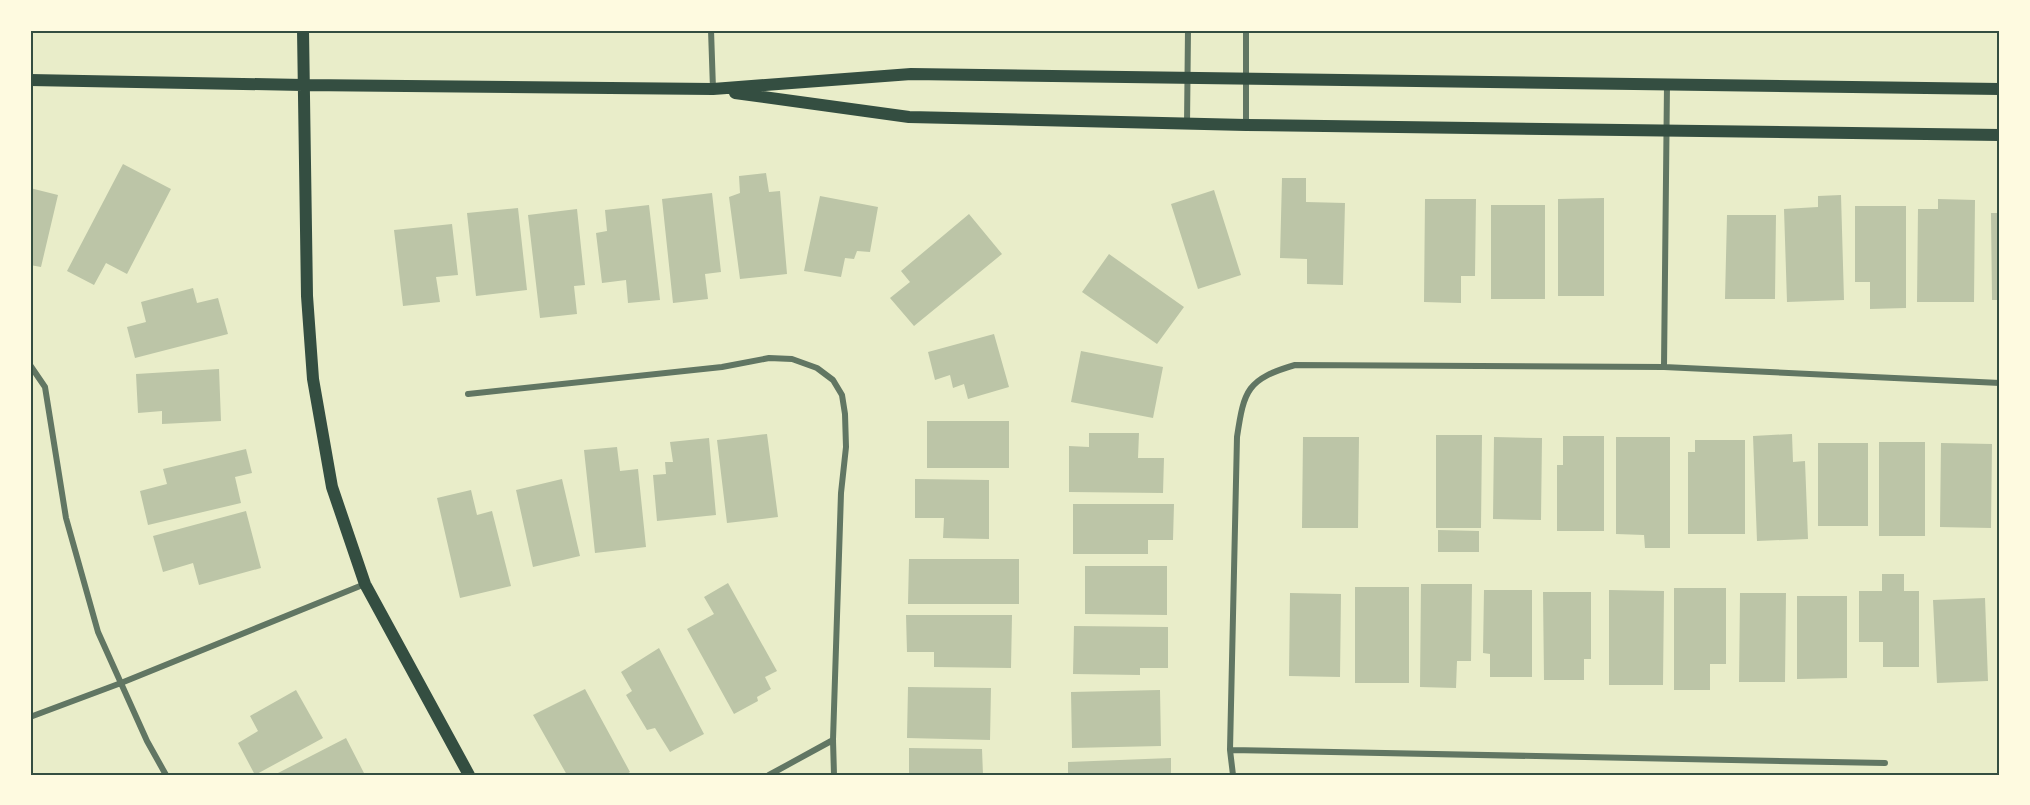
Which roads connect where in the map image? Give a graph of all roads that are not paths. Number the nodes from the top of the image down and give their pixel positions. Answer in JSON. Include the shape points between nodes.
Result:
{"nodes":[{"id":1,"x":303,"y":30,"type":"edge"},
{"id":2,"x":711,"y":30,"type":"edge"},
{"id":3,"x":1188,"y":30,"type":"edge"},
{"id":4,"x":1246,"y":30,"type":"edge"},
{"id":5,"x":1188,"y":77,"type":"junction"},
{"id":6,"x":1246,"y":78,"type":"junction"},
{"id":7,"x":30,"y":80,"type":"edge"},
{"id":8,"x":1667,"y":84,"type":"junction"},
{"id":9,"x":303,"y":85,"type":"junction"},
{"id":10,"x":713,"y":89,"type":"junction"},
{"id":11,"x":2000,"y":89,"type":"edge"},
{"id":12,"x":1187,"y":124,"type":"junction"},
{"id":13,"x":1246,"y":125,"type":"junction"},
{"id":14,"x":1667,"y":130,"type":"junction"},
{"id":15,"x":2000,"y":135,"type":"edge"},
{"id":16,"x":30,"y":364,"type":"edge"},
{"id":17,"x":1664,"y":367,"type":"junction"},
{"id":18,"x":2000,"y":383,"type":"edge"},
{"id":19,"x":468,"y":394,"type":"dead end"},
{"id":20,"x":365,"y":584,"type":"junction"},
{"id":21,"x":121,"y":683,"type":"junction"},
{"id":22,"x":30,"y":717,"type":"edge"},
{"id":23,"x":832,"y":740,"type":"junction"},
{"id":24,"x":1230,"y":750,"type":"junction"},
{"id":25,"x":1885,"y":763,"type":"dead end"},
{"id":26,"x":166,"y":775,"type":"edge"},
{"id":27,"x":470,"y":775,"type":"edge"},
{"id":28,"x":769,"y":775,"type":"edge"},
{"id":29,"x":834,"y":775,"type":"edge"},
{"id":30,"x":1233,"y":775,"type":"edge"}],
"edges":[{"from":1,"to":9,"type":"main road"},
{"from":2,"to":10,"type":"street"},
{"from":3,"to":5,"type":"street"},
{"from":4,"to":6,"type":"street"},
{"from":5,"to":6,"type":"main road"},
{"from":5,"to":10,"type":"main road","via":[[911,74]]},
{"from":5,"to":12,"type":"street"},
{"from":6,"to":8,"type":"main road"},
{"from":6,"to":13,"type":"street"},
{"from":7,"to":9,"type":"main road"},
{"from":8,"to":11,"type":"main road"},
{"from":8,"to":14,"type":"street"},
{"from":9,"to":10,"type":"main road"},
{"from":9,"to":20,"type":"main road","via":[[307,296],[313,379],[332,487]]},
{"from":10,"to":12,"type":"main road","via":[[909,117]]},
{"from":12,"to":13,"type":"main road"},
{"from":13,"to":14,"type":"main road"},
{"from":14,"to":15,"type":"main road"},
{"from":14,"to":17,"type":"street"},
{"from":16,"to":21,"type":"street","via":[[45,387],[66,518],[98,632]]},
{"from":17,"to":18,"type":"street"},
{"from":17,"to":24,"type":"street","via":[[1294,365],[1269,373],[1248,390],[1237,437]]},
{"from":19,"to":23,"type":"street","via":[[722,367],[769,358],[792,359],[818,368],[833,380],[842,394],[846,447]]},
{"from":20,"to":21,"type":"street"},
{"from":20,"to":27,"type":"main road"},
{"from":21,"to":22,"type":"street"},
{"from":21,"to":26,"type":"street"},
{"from":23,"to":28,"type":"street"},
{"from":23,"to":29,"type":"street"},
{"from":24,"to":25,"type":"street"},
{"from":24,"to":30,"type":"street"}]}
